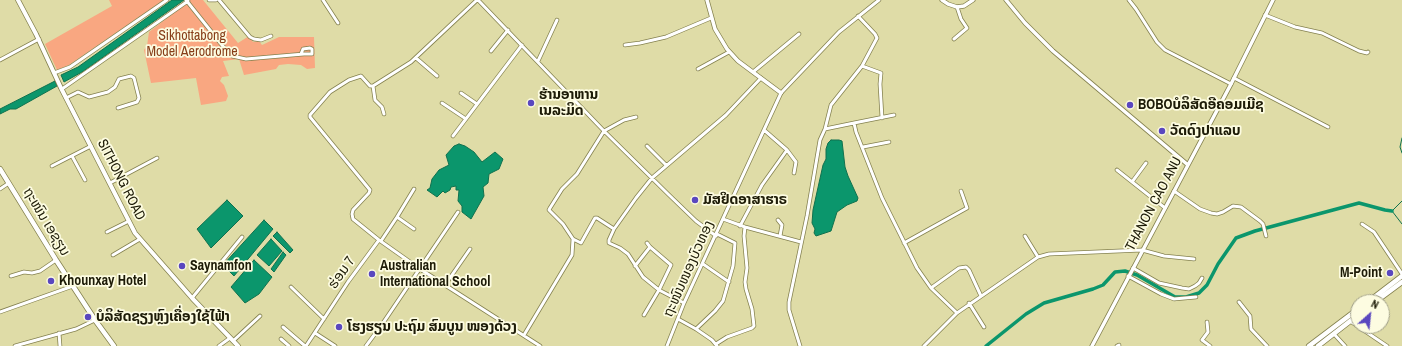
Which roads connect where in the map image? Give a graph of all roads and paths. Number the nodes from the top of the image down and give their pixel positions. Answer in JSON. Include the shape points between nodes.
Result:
{"nodes":[{"id":1,"x":18,"y":0,"type":"edge"},
{"id":2,"x":167,"y":0,"type":"edge"},
{"id":3,"x":187,"y":0,"type":"edge"},
{"id":4,"x":209,"y":0,"type":"edge"},
{"id":5,"x":217,"y":0,"type":"edge"},
{"id":6,"x":323,"y":0,"type":"edge"},
{"id":7,"x":478,"y":0,"type":"edge"},
{"id":8,"x":707,"y":0,"type":"edge"},
{"id":9,"x":878,"y":0,"type":"edge"},
{"id":10,"x":942,"y":0,"type":"edge"},
{"id":11,"x":973,"y":0,"type":"edge"},
{"id":12,"x":1006,"y":0,"type":"edge"},
{"id":13,"x":1130,"y":0,"type":"edge"},
{"id":14,"x":1273,"y":0,"type":"edge"},
{"id":15,"x":957,"y":7,"type":"junction"},
{"id":16,"x":1265,"y":15,"type":"junction"},
{"id":17,"x":858,"y":16,"type":"junction"},
{"id":18,"x":711,"y":18,"type":"junction"},
{"id":19,"x":557,"y":20,"type":"dead end"},
{"id":20,"x":338,"y":23,"type":"dead end"},
{"id":21,"x":508,"y":30,"type":"junction"},
{"id":22,"x":799,"y":34,"type":"dead end"},
{"id":23,"x":271,"y":36,"type":"dead end"},
{"id":24,"x":39,"y":39,"type":"junction"},
{"id":25,"x":954,"y":39,"type":"dead end"},
{"id":26,"x":522,"y":45,"type":"junction"},
{"id":27,"x":625,"y":45,"type":"dead end"},
{"id":28,"x":491,"y":51,"type":"dead end"},
{"id":29,"x":729,"y":52,"type":"junction"},
{"id":30,"x":1368,"y":52,"type":"dead end"},
{"id":31,"x":301,"y":54,"type":"dead end"},
{"id":32,"x":416,"y":58,"type":"junction"},
{"id":33,"x":0,"y":60,"type":"edge"},
{"id":34,"x":538,"y":61,"type":"junction"},
{"id":35,"x":862,"y":66,"type":"junction"},
{"id":36,"x":698,"y":69,"type":"dead end"},
{"id":37,"x":753,"y":72,"type":"junction"},
{"id":38,"x":54,"y":73,"type":"junction"},
{"id":39,"x":437,"y":76,"type":"dead end"},
{"id":40,"x":761,"y":78,"type":"junction"},
{"id":41,"x":1234,"y":78,"type":"junction"},
{"id":42,"x":1231,"y":84,"type":"junction"},
{"id":43,"x":373,"y":86,"type":"junction"},
{"id":44,"x":61,"y":88,"type":"junction"},
{"id":45,"x":781,"y":92,"type":"junction"},
{"id":46,"x":461,"y":93,"type":"dead end"},
{"id":47,"x":66,"y":98,"type":"junction"},
{"id":48,"x":442,"y":103,"type":"dead end"},
{"id":49,"x":477,"y":104,"type":"junction"},
{"id":50,"x":118,"y":108,"type":"dead end"},
{"id":51,"x":384,"y":114,"type":"dead end"},
{"id":52,"x":894,"y":116,"type":"dead end"},
{"id":53,"x":636,"y":117,"type":"dead end"},
{"id":54,"x":882,"y":118,"type":"junction"},
{"id":55,"x":466,"y":119,"type":"junction"},
{"id":56,"x":854,"y":123,"type":"junction"},
{"id":57,"x":1328,"y":127,"type":"dead end"},
{"id":58,"x":825,"y":129,"type":"junction"},
{"id":59,"x":604,"y":130,"type":"junction"},
{"id":60,"x":764,"y":130,"type":"junction"},
{"id":61,"x":453,"y":136,"type":"dead end"},
{"id":62,"x":889,"y":142,"type":"dead end"},
{"id":63,"x":91,"y":146,"type":"junction"},
{"id":64,"x":647,"y":146,"type":"dead end"},
{"id":65,"x":862,"y":147,"type":"junction"},
{"id":66,"x":787,"y":150,"type":"junction"},
{"id":67,"x":72,"y":156,"type":"junction"},
{"id":68,"x":157,"y":158,"type":"dead end"},
{"id":69,"x":1146,"y":163,"type":"dead end"},
{"id":70,"x":666,"y":165,"type":"junction"},
{"id":71,"x":1188,"y":165,"type":"junction"},
{"id":72,"x":52,"y":166,"type":"dead end"},
{"id":73,"x":0,"y":168,"type":"edge"},
{"id":74,"x":1118,"y":170,"type":"dead end"},
{"id":75,"x":794,"y":173,"type":"dead end"},
{"id":76,"x":652,"y":178,"type":"junction"},
{"id":77,"x":85,"y":180,"type":"dead end"},
{"id":78,"x":1132,"y":182,"type":"junction"},
{"id":79,"x":9,"y":183,"type":"junction"},
{"id":80,"x":110,"y":183,"type":"junction"},
{"id":81,"x":0,"y":189,"type":"edge"},
{"id":82,"x":414,"y":189,"type":"dead end"},
{"id":83,"x":961,"y":191,"type":"dead end"},
{"id":84,"x":1174,"y":191,"type":"junction"},
{"id":85,"x":1165,"y":208,"type":"junction"},
{"id":86,"x":458,"y":212,"type":"dead end"},
{"id":87,"x":397,"y":217,"type":"junction"},
{"id":88,"x":723,"y":219,"type":"junction"},
{"id":89,"x":778,"y":220,"type":"dead end"},
{"id":90,"x":129,"y":221,"type":"junction"},
{"id":91,"x":1362,"y":224,"type":"dead end"},
{"id":92,"x":740,"y":226,"type":"junction"},
{"id":93,"x":745,"y":227,"type":"junction"},
{"id":94,"x":414,"y":229,"type":"dead end"},
{"id":95,"x":614,"y":229,"type":"junction"},
{"id":96,"x":107,"y":232,"type":"dead end"},
{"id":97,"x":717,"y":235,"type":"junction"},
{"id":98,"x":780,"y":236,"type":"junction"},
{"id":99,"x":1025,"y":236,"type":"dead end"},
{"id":100,"x":1266,"y":236,"type":"dead end"},
{"id":101,"x":242,"y":238,"type":"dead end"},
{"id":102,"x":140,"y":239,"type":"junction"},
{"id":103,"x":573,"y":239,"type":"junction"},
{"id":104,"x":380,"y":240,"type":"junction"},
{"id":105,"x":801,"y":242,"type":"junction"},
{"id":106,"x":647,"y":243,"type":"dead end"},
{"id":107,"x":904,"y":243,"type":"junction"},
{"id":108,"x":650,"y":247,"type":"junction"},
{"id":109,"x":470,"y":249,"type":"dead end"},
{"id":110,"x":1142,"y":250,"type":"junction"},
{"id":111,"x":113,"y":255,"type":"dead end"},
{"id":112,"x":1038,"y":257,"type":"junction"},
{"id":113,"x":1194,"y":259,"type":"dead end"},
{"id":114,"x":56,"y":260,"type":"junction"},
{"id":115,"x":703,"y":264,"type":"junction"},
{"id":116,"x":635,"y":266,"type":"junction"},
{"id":117,"x":420,"y":269,"type":"junction"},
{"id":118,"x":1133,"y":269,"type":"junction"},
{"id":119,"x":1402,"y":275,"type":"edge"},
{"id":120,"x":11,"y":276,"type":"dead end"},
{"id":121,"x":1128,"y":276,"type":"junction"},
{"id":122,"x":1202,"y":278,"type":"dead end"},
{"id":123,"x":729,"y":282,"type":"junction"},
{"id":124,"x":1402,"y":282,"type":"edge"},
{"id":125,"x":445,"y":285,"type":"junction"},
{"id":126,"x":73,"y":286,"type":"junction"},
{"id":127,"x":291,"y":287,"type":"dead end"},
{"id":128,"x":931,"y":288,"type":"junction"},
{"id":129,"x":658,"y":290,"type":"junction"},
{"id":130,"x":1378,"y":294,"type":"edge"},
{"id":131,"x":1386,"y":294,"type":"edge"},
{"id":132,"x":981,"y":296,"type":"junction"},
{"id":133,"x":1196,"y":297,"type":"dead end"},
{"id":134,"x":192,"y":298,"type":"junction"},
{"id":135,"x":1239,"y":302,"type":"dead end"},
{"id":136,"x":684,"y":303,"type":"junction"},
{"id":137,"x":969,"y":303,"type":"junction"},
{"id":138,"x":0,"y":312,"type":"edge"},
{"id":139,"x":957,"y":313,"type":"junction"},
{"id":140,"x":260,"y":316,"type":"dead end"},
{"id":141,"x":644,"y":316,"type":"dead end"},
{"id":142,"x":1350,"y":317,"type":"edge"},
{"id":143,"x":324,"y":319,"type":"junction"},
{"id":144,"x":678,"y":319,"type":"junction"},
{"id":145,"x":95,"y":320,"type":"junction"},
{"id":146,"x":1350,"y":321,"type":"edge"},
{"id":147,"x":1206,"y":322,"type":"dead end"},
{"id":148,"x":283,"y":327,"type":"dead end"},
{"id":149,"x":984,"y":327,"type":"dead end"},
{"id":150,"x":696,"y":329,"type":"junction"},
{"id":151,"x":59,"y":333,"type":"junction"},
{"id":152,"x":315,"y":333,"type":"junction"},
{"id":153,"x":1334,"y":334,"type":"junction"},
{"id":154,"x":1369,"y":334,"type":"edge"},
{"id":155,"x":524,"y":335,"type":"junction"},
{"id":156,"x":231,"y":339,"type":"junction"},
{"id":157,"x":281,"y":339,"type":"dead end"},
{"id":158,"x":1317,"y":344,"type":"edge"},
{"id":159,"x":717,"y":345,"type":"edge"},
{"id":160,"x":15,"y":346,"type":"edge"},
{"id":161,"x":60,"y":346,"type":"edge"},
{"id":162,"x":114,"y":346,"type":"edge"},
{"id":163,"x":219,"y":346,"type":"edge"},
{"id":164,"x":238,"y":346,"type":"edge"},
{"id":165,"x":289,"y":346,"type":"edge"},
{"id":166,"x":306,"y":346,"type":"edge"},
{"id":167,"x":335,"y":346,"type":"edge"},
{"id":168,"x":366,"y":346,"type":"edge"},
{"id":169,"x":540,"y":346,"type":"edge"},
{"id":170,"x":667,"y":346,"type":"edge"},
{"id":171,"x":800,"y":346,"type":"edge"},
{"id":172,"x":924,"y":346,"type":"edge"},
{"id":173,"x":1092,"y":346,"type":"edge"},
{"id":174,"x":1210,"y":346,"type":"edge"},
{"id":175,"x":1267,"y":346,"type":"edge"},
{"id":176,"x":1309,"y":346,"type":"edge"},
{"id":177,"x":1345,"y":346,"type":"edge"},
{"id":178,"x":1387,"y":346,"type":"edge"}],
"edges":[{"from":1,"to":24,"type":"main road","name":"SITHONG ROAD"},
{"from":2,"to":38,"type":"street","via":[[70,67]]},
{"from":3,"to":31,"type":"street","via":[[232,56],[246,59]]},
{"from":3,"to":44,"type":"street"},
{"from":4,"to":5,"type":"street"},
{"from":5,"to":23,"type":"street","via":[[250,37],[261,40]]},
{"from":6,"to":20,"type":"street"},
{"from":7,"to":21,"type":"street"},
{"from":7,"to":32,"type":"street"},
{"from":8,"to":18,"type":"street"},
{"from":9,"to":17,"type":"street","name":"ຖະໜົນໜອງບົວທອງ"},
{"from":10,"to":15,"type":"street"},
{"from":11,"to":15,"type":"street"},
{"from":12,"to":71,"type":"street","via":[[1053,51]]},
{"from":13,"to":42,"type":"street","via":[[1165,50]]},
{"from":14,"to":16,"type":"street","name":"THANON CAO ANU"},
{"from":15,"to":25,"type":"street","via":[[967,28]]},
{"from":16,"to":30,"type":"street","via":[[1295,27],[1322,33],[1359,51]]},
{"from":16,"to":41,"type":"street","name":"THANON CAO ANU"},
{"from":17,"to":35,"type":"street","via":[[877,38]]},
{"from":17,"to":45,"type":"street","name":"ຖະໜົນໜອງບົວທອງ"},
{"from":18,"to":27,"type":"street","via":[[666,37]]},
{"from":18,"to":29,"type":"street","via":[[717,34]]},
{"from":19,"to":34,"type":"street"},
{"from":21,"to":26,"type":"street"},
{"from":21,"to":28,"type":"street"},
{"from":22,"to":37,"type":"street"},
{"from":24,"to":33,"type":"street"},
{"from":24,"to":38,"type":"main road","name":"SITHONG ROAD"},
{"from":26,"to":34,"type":"street"},
{"from":26,"to":49,"type":"street"},
{"from":29,"to":36,"type":"street"},
{"from":29,"to":37,"type":"street"},
{"from":32,"to":39,"type":"street"},
{"from":32,"to":43,"type":"street"},
{"from":34,"to":59,"type":"street"},
{"from":35,"to":54,"type":"street","via":[[881,73]]},
{"from":35,"to":58,"type":"street","via":[[831,105]]},
{"from":37,"to":40,"type":"street"},
{"from":38,"to":44,"type":"main road","name":"SITHONG ROAD"},
{"from":40,"to":45,"type":"street"},
{"from":40,"to":70,"type":"street","via":[[726,115]]},
{"from":41,"to":42,"type":"street","name":"THANON CAO ANU"},
{"from":41,"to":57,"type":"street"},
{"from":42,"to":71,"type":"street","name":"THANON CAO ANU"},
{"from":43,"to":51,"type":"street","via":[[375,100],[382,107]]},
{"from":43,"to":104,"type":"street","via":[[361,76],[349,80],[330,92],[312,112],[310,118],[369,188],[369,193],[353,210],[352,216]]},
{"from":44,"to":47,"type":"main road","name":"SITHONG ROAD"},
{"from":45,"to":60,"type":"street","name":"ຖະໜົນໜອງບົວທອງ"},
{"from":46,"to":49,"type":"street"},
{"from":47,"to":50,"type":"street","via":[[78,92],[89,97],[108,92],[116,87],[119,79],[131,76],[134,78],[139,98],[137,102]]},
{"from":47,"to":63,"type":"main road","name":"SITHONG ROAD"},
{"from":48,"to":55,"type":"street"},
{"from":49,"to":55,"type":"street"},
{"from":52,"to":54,"type":"street"},
{"from":53,"to":59,"type":"street"},
{"from":54,"to":56,"type":"street"},
{"from":55,"to":61,"type":"street"},
{"from":56,"to":58,"type":"street"},
{"from":56,"to":65,"type":"street"},
{"from":58,"to":105,"type":"street","via":[[820,140]]},
{"from":59,"to":76,"type":"street"},
{"from":59,"to":103,"type":"street","via":[[582,167],[562,189],[549,210]]},
{"from":60,"to":66,"type":"street"},
{"from":60,"to":88,"type":"street","name":"ຖະໜົນໜອງບົວທອງ"},
{"from":62,"to":65,"type":"street"},
{"from":63,"to":67,"type":"street"},
{"from":63,"to":80,"type":"main road","name":"SITHONG ROAD"},
{"from":64,"to":70,"type":"street"},
{"from":65,"to":107,"type":"street","via":[[882,198]]},
{"from":66,"to":75,"type":"street","via":[[796,162]]},
{"from":66,"to":92,"type":"street","via":[[762,185]]},
{"from":67,"to":72,"type":"street"},
{"from":67,"to":77,"type":"street"},
{"from":68,"to":80,"type":"street"},
{"from":69,"to":78,"type":"street"},
{"from":70,"to":76,"type":"street"},
{"from":71,"to":84,"type":"street","name":"THANON CAO ANU"},
{"from":73,"to":79,"type":"main road","name":"ຖະໜົນ ເອຊຽນ"},
{"from":74,"to":78,"type":"street"},
{"from":76,"to":95,"type":"street"},
{"from":76,"to":97,"type":"street","via":[[696,220]]},
{"from":78,"to":85,"type":"street"},
{"from":79,"to":81,"type":"street"},
{"from":79,"to":114,"type":"main road","name":"ຖະໜົນ ເອຊຽນ"},
{"from":80,"to":90,"type":"main road","name":"SITHONG ROAD"},
{"from":82,"to":87,"type":"street","name":"ຮ່ອມ 7"},
{"from":83,"to":107,"type":"street","via":[[967,208]]},
{"from":84,"to":85,"type":"street","name":"THANON CAO ANU"},
{"from":84,"to":100,"type":"street","via":[[1211,214],[1238,206],[1263,224]]},
{"from":85,"to":110,"type":"street","name":"THANON CAO ANU"},
{"from":86,"to":117,"type":"street"},
{"from":87,"to":94,"type":"street"},
{"from":87,"to":104,"type":"street","name":"ຮ່ອມ 7"},
{"from":88,"to":92,"type":"street"},
{"from":88,"to":97,"type":"street","name":"ຖະໜົນໜອງບົວທອງ"},
{"from":89,"to":98,"type":"street","via":[[782,225]]},
{"from":90,"to":96,"type":"street"},
{"from":90,"to":102,"type":"main road","name":"SITHONG ROAD"},
{"from":91,"to":119,"type":"street","via":[[1374,232]]},
{"from":92,"to":93,"type":"street"},
{"from":93,"to":98,"type":"street"},
{"from":93,"to":159,"type":"street","via":[[745,282],[754,326],[727,337]]},
{"from":95,"to":103,"type":"street","via":[[595,218],[581,243]]},
{"from":95,"to":116,"type":"street","via":[[608,242],[623,249]]},
{"from":97,"to":115,"type":"street","name":"ຖະໜົນໜອງບົວທອງ"},
{"from":97,"to":123,"type":"street","via":[[735,243]]},
{"from":98,"to":105,"type":"street"},
{"from":99,"to":112,"type":"street"},
{"from":101,"to":134,"type":"street"},
{"from":102,"to":111,"type":"street"},
{"from":102,"to":134,"type":"main road","name":"SITHONG ROAD"},
{"from":103,"to":155,"type":"street","via":[[572,255]]},
{"from":104,"to":117,"type":"street"},
{"from":104,"to":143,"type":"street","name":"ຮ່ອມ 7"},
{"from":105,"to":171,"type":"street","via":[[789,302]]},
{"from":106,"to":108,"type":"street"},
{"from":107,"to":128,"type":"street"},
{"from":108,"to":116,"type":"street"},
{"from":108,"to":129,"type":"street","via":[[671,265]]},
{"from":109,"to":125,"type":"street"},
{"from":110,"to":112,"type":"street","via":[[1049,254]]},
{"from":110,"to":113,"type":"street","via":[[1164,256]]},
{"from":110,"to":118,"type":"street","name":"THANON CAO ANU"},
{"from":112,"to":132,"type":"street"},
{"from":114,"to":120,"type":"street","via":[[40,271]]},
{"from":114,"to":126,"type":"main road","name":"ຖະໜົນ ເອຊຽນ"},
{"from":115,"to":123,"type":"street"},
{"from":115,"to":136,"type":"street","name":"ຖະໜົນໜອງບົວທອງ"},
{"from":116,"to":129,"type":"street"},
{"from":117,"to":125,"type":"street"},
{"from":117,"to":168,"type":"street"},
{"from":118,"to":121,"type":"street","name":"THANON CAO ANU"},
{"from":118,"to":122,"type":"street","via":[[1159,283],[1182,288],[1195,286]]},
{"from":119,"to":130,"type":"main road"},
{"from":121,"to":133,"type":"street","via":[[1174,299]]},
{"from":121,"to":173,"type":"street"},
{"from":123,"to":150,"type":"street","via":[[723,301]]},
{"from":124,"to":131,"type":"main road"},
{"from":125,"to":155,"type":"street"},
{"from":126,"to":138,"type":"street"},
{"from":126,"to":145,"type":"main road","name":"ຖະໜົນ ເອຊຽນ"},
{"from":127,"to":143,"type":"street"},
{"from":128,"to":132,"type":"street","via":[[959,268],[966,267]]},
{"from":128,"to":139,"type":"street"},
{"from":129,"to":136,"type":"street"},
{"from":129,"to":141,"type":"street"},
{"from":132,"to":137,"type":"street"},
{"from":134,"to":156,"type":"main road","name":"SITHONG ROAD"},
{"from":135,"to":175,"type":"street","via":[[1250,316],[1251,329]]},
{"from":136,"to":144,"type":"street","name":"ຖະໜົນໜອງບົວທອງ"},
{"from":137,"to":139,"type":"street"},
{"from":137,"to":149,"type":"street"},
{"from":139,"to":172,"type":"street"},
{"from":140,"to":156,"type":"street"},
{"from":142,"to":158,"type":"main road"},
{"from":143,"to":152,"type":"street","name":"ຮ່ອມ 7"},
{"from":144,"to":150,"type":"street"},
{"from":144,"to":170,"type":"street","name":"ຖະໜົນໜອງບົວທອງ"},
{"from":145,"to":151,"type":"street"},
{"from":145,"to":162,"type":"main road","name":"ຖະໜົນ ເອຊຽນ"},
{"from":146,"to":153,"type":"main road"},
{"from":147,"to":174,"type":"street","via":[[1208,332],[1202,340]]},
{"from":148,"to":166,"type":"street"},
{"from":150,"to":159,"type":"street"},
{"from":151,"to":160,"type":"street"},
{"from":151,"to":161,"type":"street"},
{"from":152,"to":166,"type":"street","name":"ຮ່ອມ 7"},
{"from":152,"to":167,"type":"street"},
{"from":153,"to":158,"type":"main road"},
{"from":153,"to":177,"type":"street"},
{"from":154,"to":178,"type":"street"},
{"from":155,"to":169,"type":"street"},
{"from":156,"to":163,"type":"street"},
{"from":156,"to":164,"type":"main road","name":"SITHONG ROAD"},
{"from":157,"to":165,"type":"street"},
{"from":158,"to":176,"type":"main road"}]}
